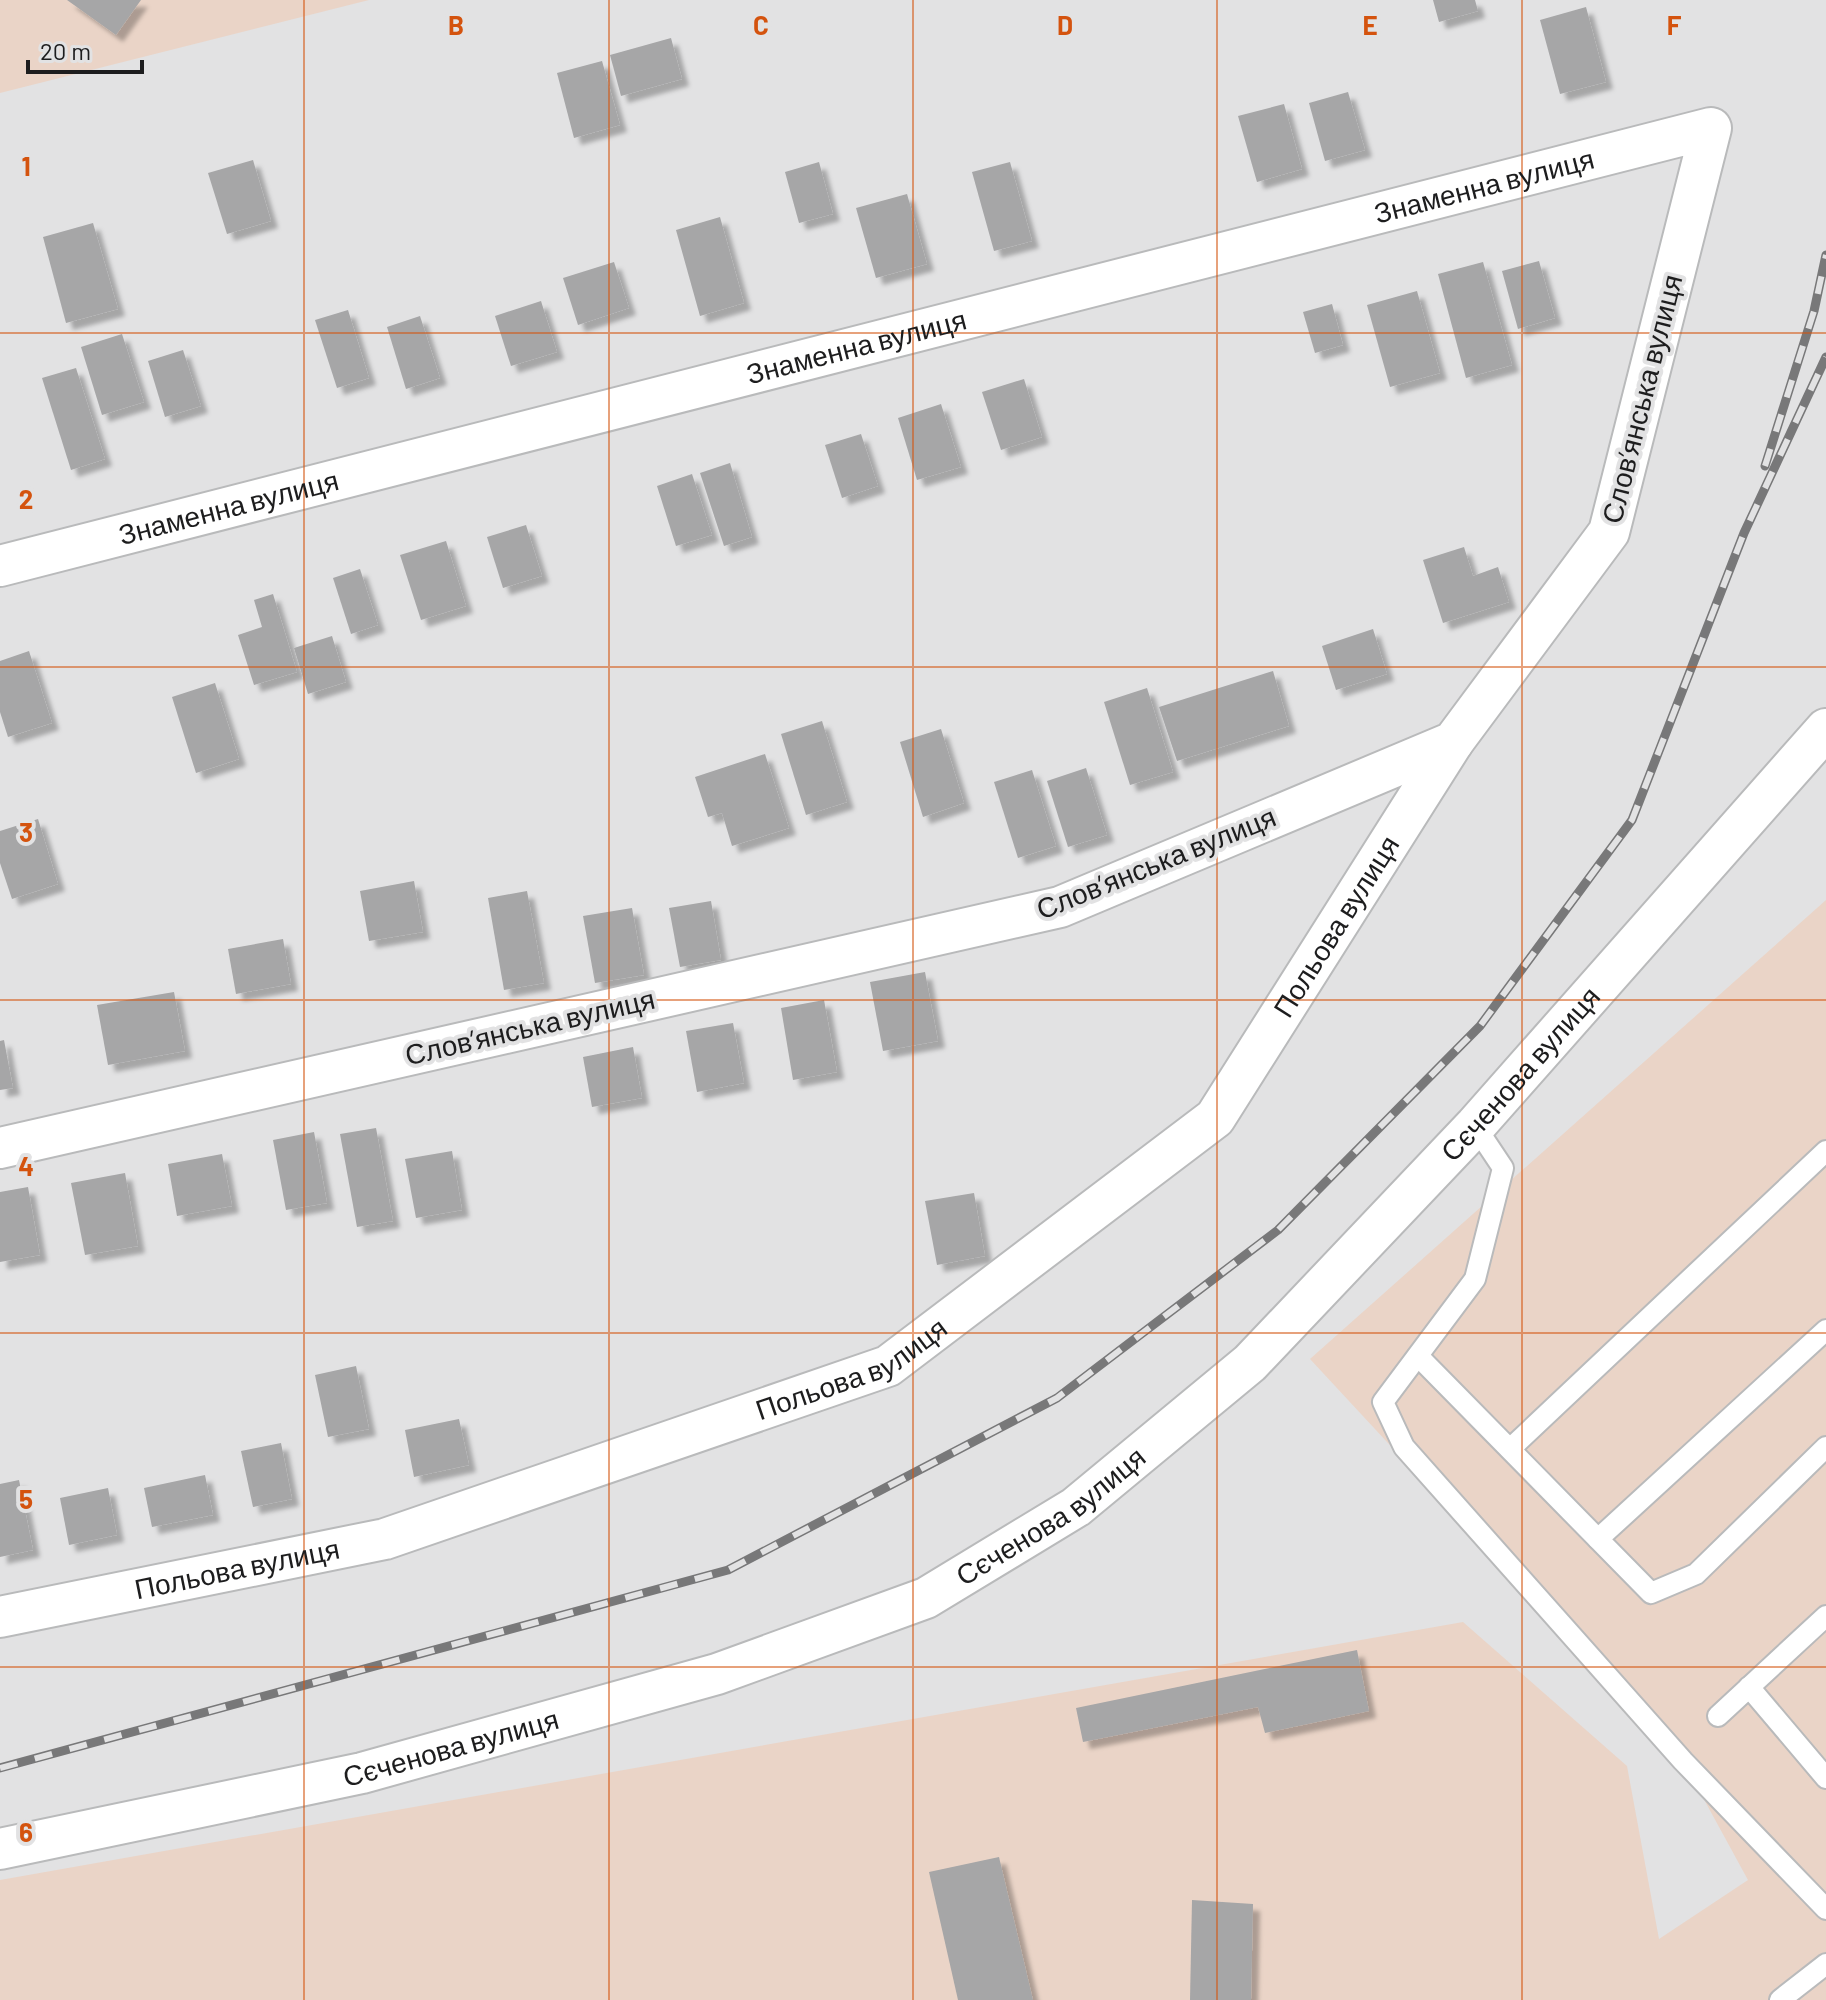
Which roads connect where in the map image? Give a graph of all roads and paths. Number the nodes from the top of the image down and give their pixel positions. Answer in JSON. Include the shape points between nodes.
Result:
{"nodes":[{"id":1,"x":1711,"y":128,"type":"joint"},
{"id":2,"x":0,"y":566,"type":"edge"},
{"id":3,"x":1823,"y":737,"type":"edge"},
{"id":4,"x":1453,"y":742,"type":"junction"},
{"id":5,"x":1475,"y":1126,"type":"junction"},
{"id":6,"x":0,"y":1148,"type":"edge"},
{"id":7,"x":1826,"y":1151,"type":"edge"},
{"id":8,"x":1826,"y":1330,"type":"edge"},
{"id":9,"x":1418,"y":1356,"type":"junction"},
{"id":10,"x":1826,"y":1447,"type":"edge"},
{"id":11,"x":1510,"y":1449,"type":"junction"},
{"id":12,"x":1598,"y":1539,"type":"junction"},
{"id":13,"x":1826,"y":1616,"type":"edge"},
{"id":14,"x":0,"y":1617,"type":"edge"},
{"id":15,"x":1749,"y":1687,"type":"junction"},
{"id":16,"x":1718,"y":1716,"type":"dead end"},
{"id":17,"x":1825,"y":1775,"type":"edge"},
{"id":18,"x":0,"y":1849,"type":"edge"},
{"id":19,"x":1826,"y":1909,"type":"edge"},
{"id":20,"x":1826,"y":1964,"type":"edge"},
{"id":21,"x":1780,"y":2000,"type":"edge"}],
"edges":[{"from":1,"to":2,"type":"street","name":"Знаменна вулиця"},
{"from":1,"to":4,"type":"street","name":"Слов’янська вулиця","via":[[1609,532]]},
{"from":3,"to":5,"type":"street","name":"Сєченова вулиця"},
{"from":4,"to":6,"type":"street","name":"Слов’янська вулиця","via":[[1060,907]]},
{"from":4,"to":14,"type":"street","name":"Польова вулиця","via":[[1215,1118],[888,1366],[385,1539]]},
{"from":5,"to":9,"type":"lane","via":[[1503,1168],[1475,1279]]},
{"from":5,"to":18,"type":"street","name":"Сєченова вулиця","via":[[1250,1363],[1076,1507],[926,1598],[717,1674],[362,1773]]},
{"from":7,"to":11,"type":"lane"},
{"from":8,"to":12,"type":"lane"},
{"from":9,"to":11,"type":"lane"},
{"from":9,"to":19,"type":"lane","via":[[1383,1402],[1404,1447],[1683,1761]]},
{"from":10,"to":12,"type":"lane","via":[[1696,1574],[1651,1593]]},
{"from":11,"to":12,"type":"lane"},
{"from":13,"to":15,"type":"lane"},
{"from":15,"to":16,"type":"lane"},
{"from":15,"to":17,"type":"lane"},
{"from":20,"to":21,"type":"lane"}]}
